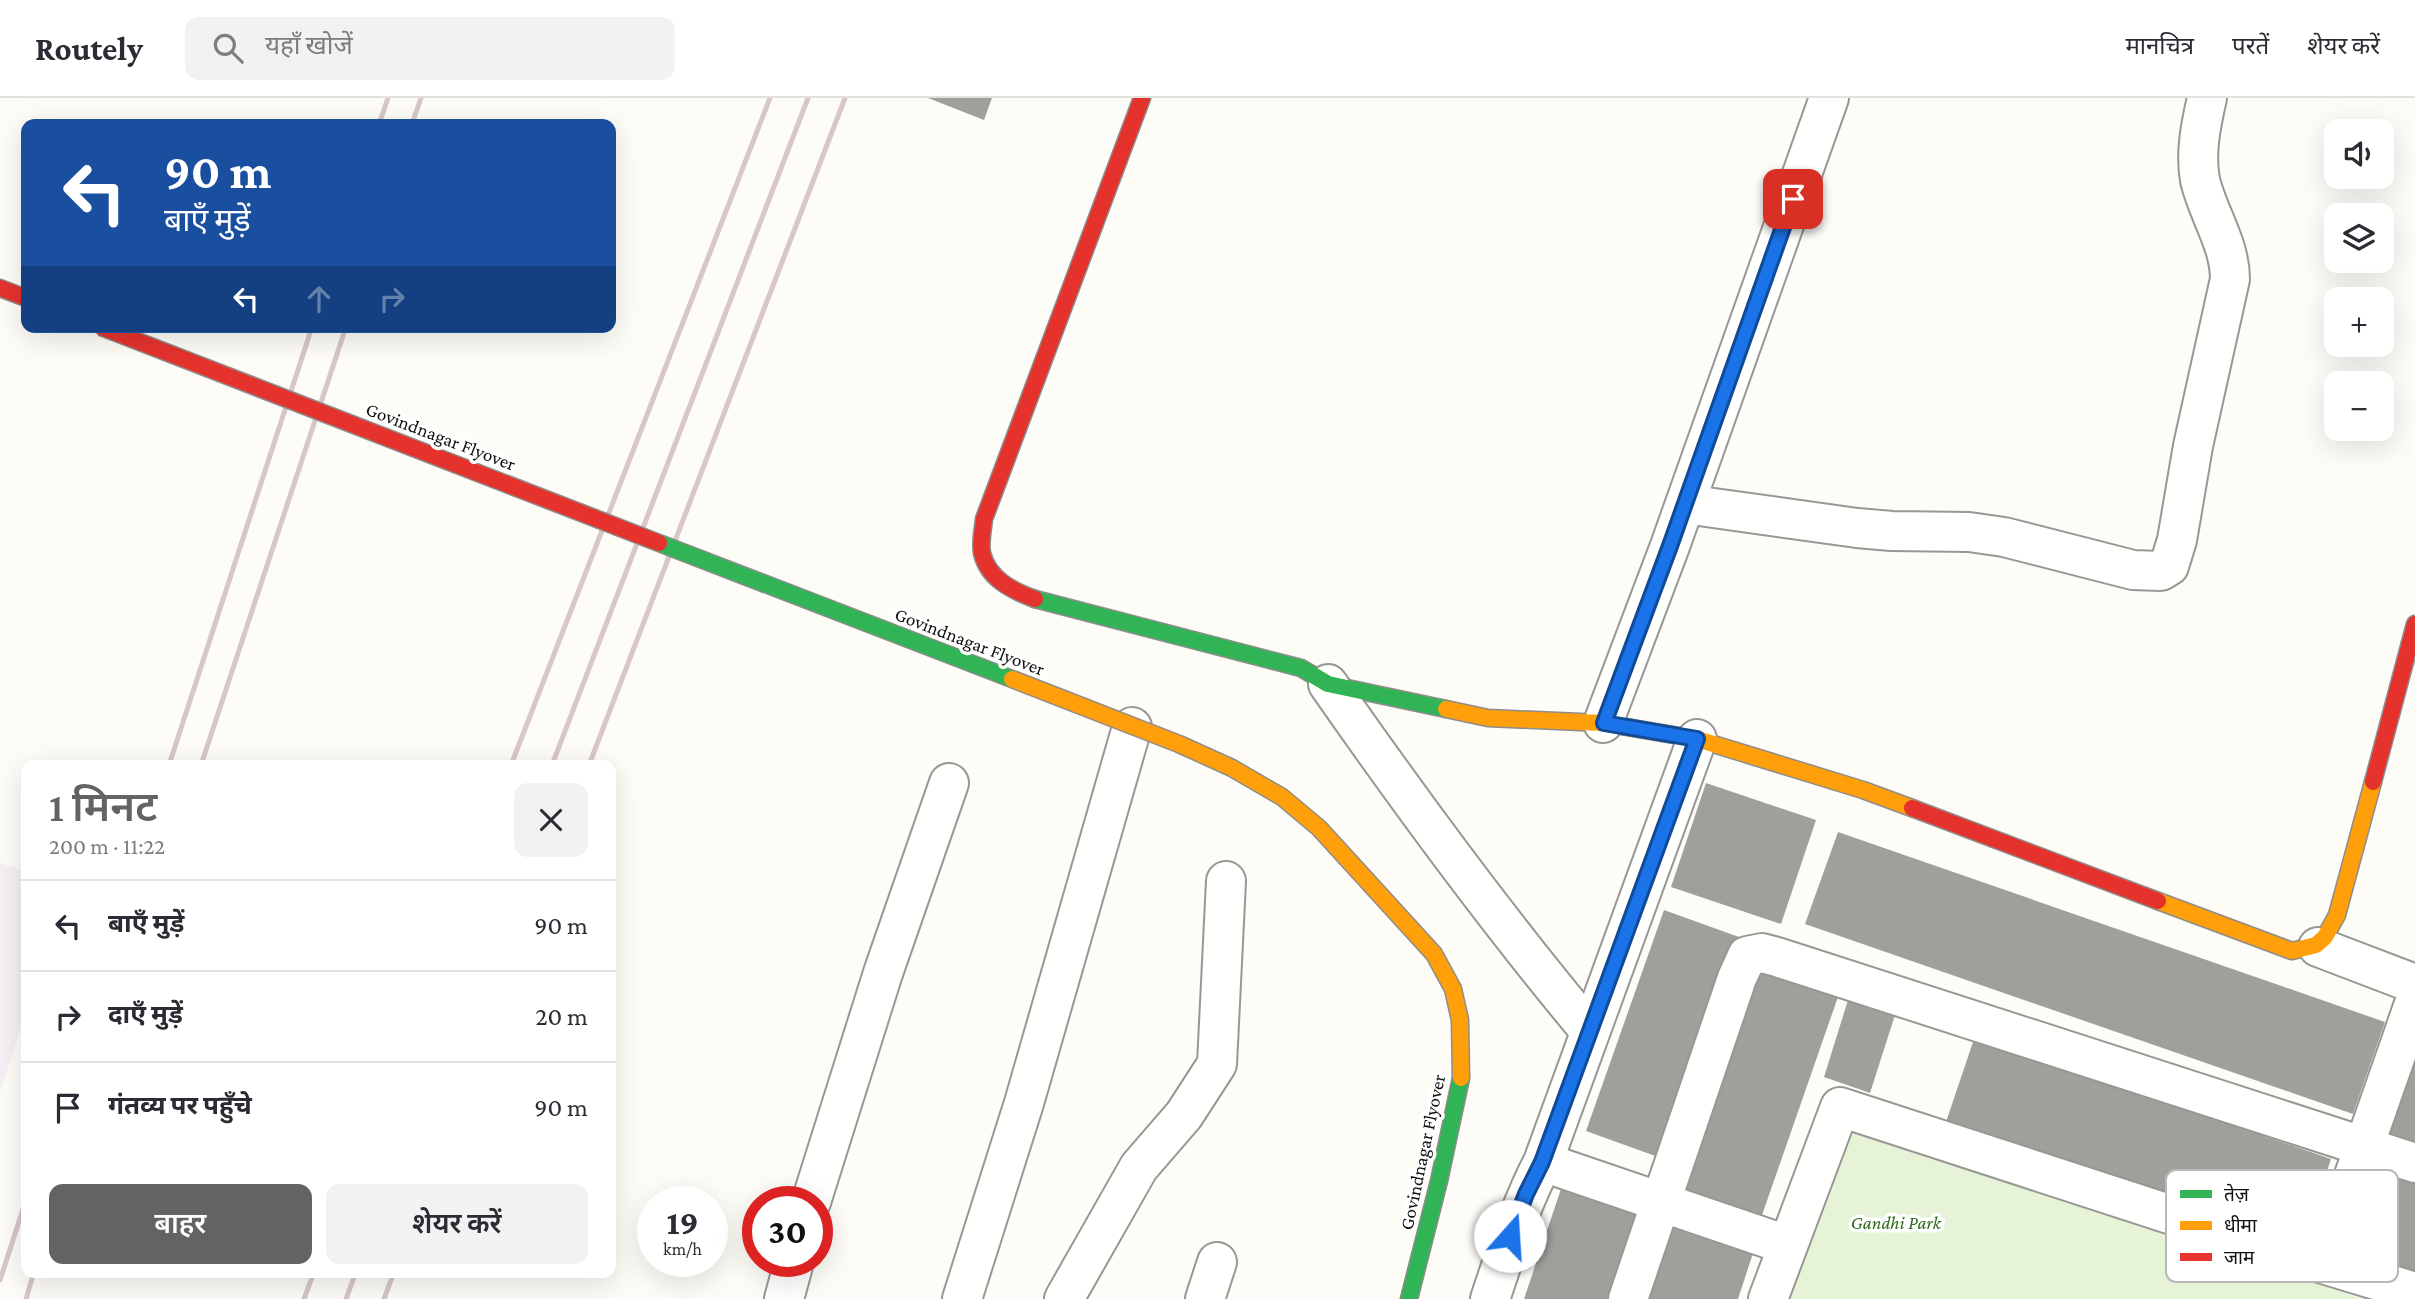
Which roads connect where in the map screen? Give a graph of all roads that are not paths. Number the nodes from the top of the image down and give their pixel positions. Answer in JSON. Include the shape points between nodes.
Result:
{"nodes":[{"id":1,"x":1142,"y":98,"type":"edge"},
{"id":2,"x":1829,"y":98,"type":"edge"},
{"id":3,"x":2207,"y":98,"type":"edge"},
{"id":4,"x":0,"y":288,"type":"edge"},
{"id":5,"x":21,"y":296,"type":"edge"},
{"id":6,"x":117,"y":333,"type":"edge"},
{"id":7,"x":1685,"y":504,"type":"junction"},
{"id":8,"x":2415,"y":624,"type":"edge"},
{"id":9,"x":1328,"y":684,"type":"junction"},
{"id":10,"x":1604,"y":723,"type":"junction"},
{"id":11,"x":1132,"y":727,"type":"junction"},
{"id":12,"x":1697,"y":739,"type":"junction"},
{"id":13,"x":949,"y":783,"type":"dead end"},
{"id":14,"x":1226,"y":881,"type":"dead end"},
{"id":15,"x":2318,"y":947,"type":"junction"},
{"id":16,"x":2415,"y":984,"type":"edge"},
{"id":17,"x":2415,"y":1000,"type":"edge"},
{"id":18,"x":1590,"y":1031,"type":"junction"},
{"id":19,"x":2364,"y":1145,"type":"junction"},
{"id":20,"x":1542,"y":1162,"type":"junction"},
{"id":21,"x":2415,"y":1163,"type":"edge"},
{"id":22,"x":2355,"y":1170,"type":"edge"},
{"id":23,"x":816,"y":1186,"type":"edge"},
{"id":24,"x":1661,"y":1203,"type":"junction"},
{"id":25,"x":2166,"y":1213,"type":"edge"},
{"id":26,"x":1787,"y":1245,"type":"junction"},
{"id":27,"x":1217,"y":1262,"type":"dead end"},
{"id":28,"x":790,"y":1277,"type":"edge"},
{"id":29,"x":2382,"y":1282,"type":"edge"},
{"id":30,"x":2415,"y":1292,"type":"edge"},
{"id":31,"x":784,"y":1299,"type":"edge"},
{"id":32,"x":961,"y":1299,"type":"edge"},
{"id":33,"x":1064,"y":1299,"type":"edge"},
{"id":34,"x":1205,"y":1299,"type":"edge"},
{"id":35,"x":1409,"y":1299,"type":"edge"},
{"id":36,"x":1490,"y":1299,"type":"edge"},
{"id":37,"x":1628,"y":1299,"type":"edge"},
{"id":38,"x":1768,"y":1299,"type":"edge"}],
"edges":[{"from":1,"to":9,"type":"street","via":[[984,519],[982,552],[992,576],[1019,593],[1301,668]]},
{"from":2,"to":7,"type":"street"},
{"from":3,"to":7,"type":"street","via":[[2199,138],[2200,180],[2227,253],[2230,279],[2169,566],[2161,571],[2133,570],[2004,537],[1857,528]]},
{"from":4,"to":5,"type":"street"},
{"from":6,"to":11,"type":"street","name":"Govindnagar Flyover","bridge":true},
{"from":7,"to":10,"type":"street"},
{"from":8,"to":15,"type":"street","via":[[2337,915]]},
{"from":9,"to":10,"type":"street","via":[[1488,718]]},
{"from":9,"to":18,"type":"street","via":[[1531,960]]},
{"from":10,"to":12,"type":"street"},
{"from":11,"to":32,"type":"street","via":[[1024,1103]]},
{"from":11,"to":35,"type":"street","name":"Govindnagar Flyover","bridge":true,"via":[[1232,768],[1282,797],[1319,828],[1434,954],[1453,989],[1460,1020],[1461,1078]]},
{"from":12,"to":15,"type":"street","via":[[1863,790],[2272,945],[2292,951]]},
{"from":12,"to":18,"type":"street"},
{"from":13,"to":23,"type":"street"},
{"from":14,"to":33,"type":"street","via":[[1217,1065],[1184,1115],[1139,1167]]},
{"from":15,"to":16,"type":"street"},
{"from":17,"to":19,"type":"street"},
{"from":18,"to":20,"type":"street"},
{"from":19,"to":21,"type":"street"},
{"from":19,"to":22,"type":"street"},
{"from":19,"to":24,"type":"street","via":[[1876,987],[1753,953],[1737,978]]},
{"from":20,"to":24,"type":"street"},
{"from":20,"to":36,"type":"street","via":[[1517,1215]]},
{"from":24,"to":26,"type":"street"},
{"from":24,"to":37,"type":"street"},
{"from":25,"to":26,"type":"street","via":[[1840,1107]]},
{"from":26,"to":38,"type":"street"},
{"from":27,"to":34,"type":"street"},
{"from":28,"to":31,"type":"street"},
{"from":29,"to":30,"type":"street"}]}
